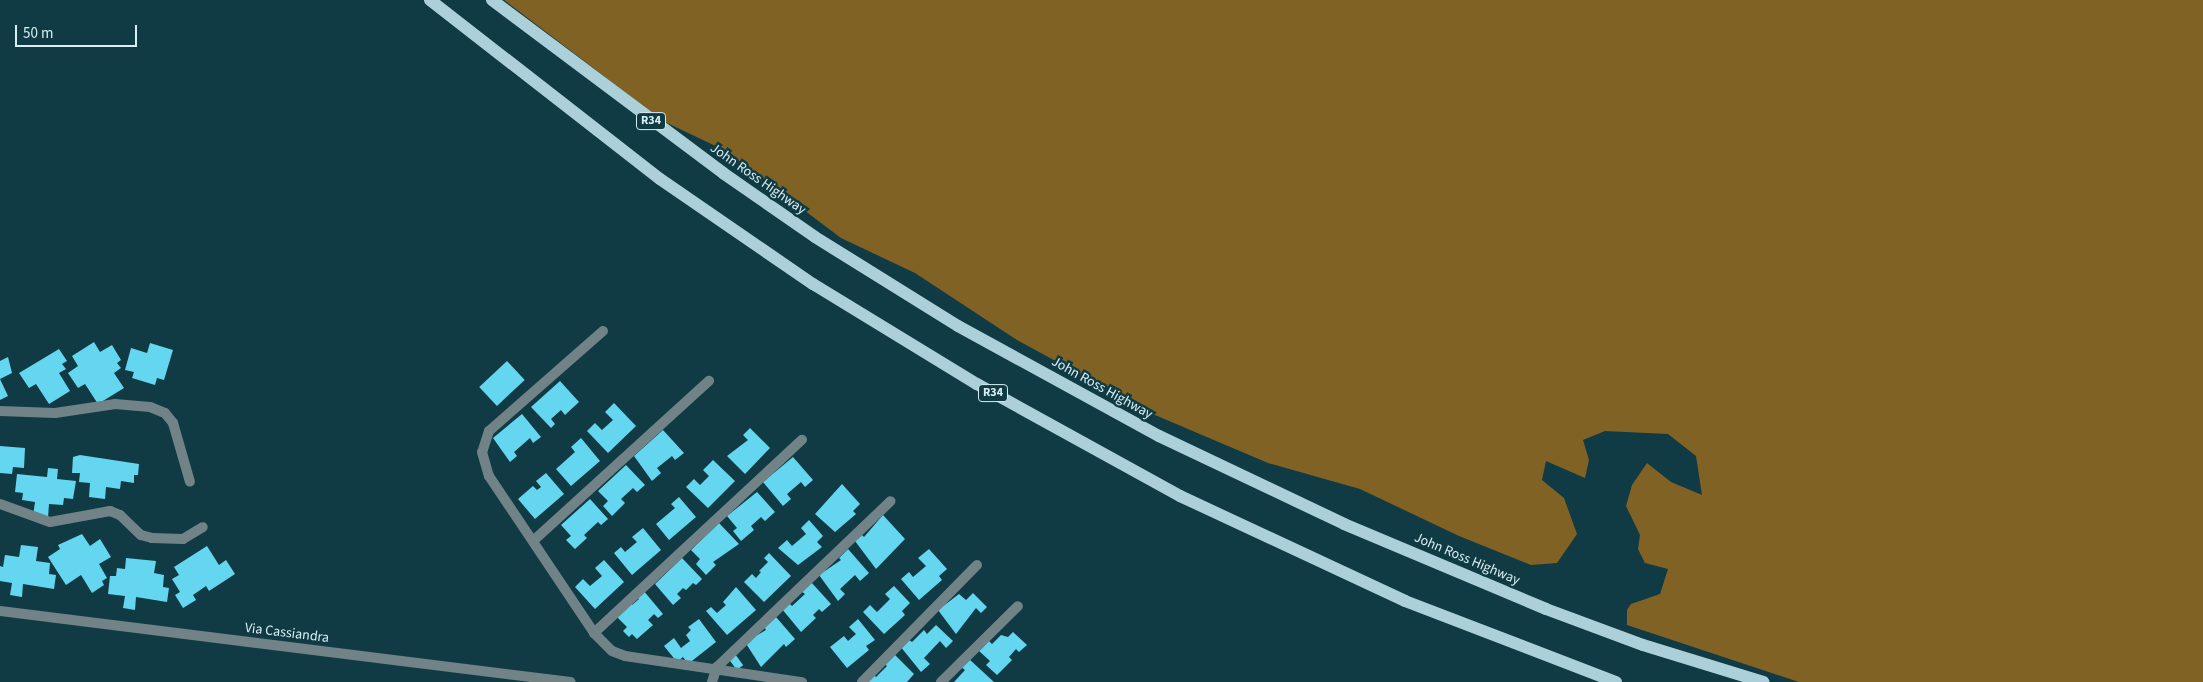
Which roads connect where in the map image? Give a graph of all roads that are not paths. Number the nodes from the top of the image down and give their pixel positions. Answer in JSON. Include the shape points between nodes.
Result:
{"nodes":[{"id":1,"x":430,"y":0,"type":"edge"},
{"id":2,"x":492,"y":0,"type":"edge"},
{"id":3,"x":603,"y":331,"type":"dead end"},
{"id":4,"x":709,"y":381,"type":"dead end"},
{"id":5,"x":0,"y":411,"type":"edge"},
{"id":6,"x":802,"y":440,"type":"dead end"},
{"id":7,"x":190,"y":482,"type":"dead end"},
{"id":8,"x":891,"y":500,"type":"dead end"},
{"id":9,"x":0,"y":504,"type":"edge"},
{"id":10,"x":203,"y":527,"type":"dead end"},
{"id":11,"x":533,"y":541,"type":"junction"},
{"id":12,"x":978,"y":565,"type":"dead end"},
{"id":13,"x":1018,"y":606,"type":"dead end"},
{"id":14,"x":0,"y":611,"type":"edge"},
{"id":15,"x":594,"y":633,"type":"junction"},
{"id":16,"x":717,"y":667,"type":"junction"},
{"id":17,"x":571,"y":682,"type":"edge"},
{"id":18,"x":712,"y":682,"type":"edge"},
{"id":19,"x":802,"y":682,"type":"edge"},
{"id":20,"x":862,"y":682,"type":"edge"},
{"id":21,"x":941,"y":682,"type":"edge"},
{"id":22,"x":1616,"y":682,"type":"edge"},
{"id":23,"x":1763,"y":682,"type":"edge"}],
"edges":[{"from":1,"to":22,"type":"main road","number":"R34","via":[[660,179],[813,284],[977,384],[1180,496],[1405,602]]},
{"from":2,"to":23,"type":"main road","name":"John Ross Highway","number":"R34","via":[[692,151],[815,237],[958,326],[1159,436],[1344,524],[1546,608],[1642,645]]},
{"from":3,"to":11,"type":"street","via":[[498,422],[485,440],[482,462]]},
{"from":4,"to":11,"type":"street"},
{"from":5,"to":7,"type":"street","via":[[55,413],[115,404],[150,407],[165,413],[173,424]]},
{"from":6,"to":15,"type":"street"},
{"from":8,"to":16,"type":"street"},
{"from":9,"to":10,"type":"street","via":[[50,522],[110,511],[120,515],[141,535],[161,540],[183,539]]},
{"from":11,"to":15,"type":"street"},
{"from":12,"to":20,"type":"street"},
{"from":13,"to":21,"type":"street"},
{"from":14,"to":17,"type":"street","name":"Via Cassiandra"},
{"from":15,"to":16,"type":"street","via":[[607,647],[625,656]]},
{"from":16,"to":18,"type":"street"},
{"from":16,"to":19,"type":"street"}]}
